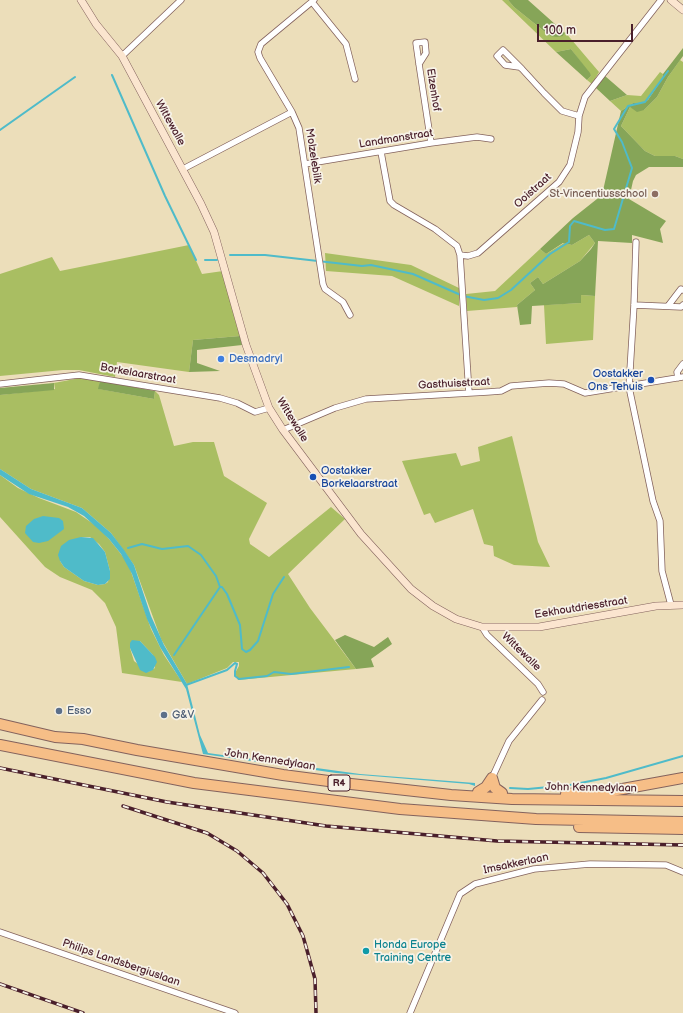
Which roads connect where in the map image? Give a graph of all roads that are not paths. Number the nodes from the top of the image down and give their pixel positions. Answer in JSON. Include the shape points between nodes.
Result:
{"nodes":[{"id":1,"x":81,"y":0,"type":"edge"},
{"id":2,"x":660,"y":0,"type":"edge"},
{"id":3,"x":671,"y":0,"type":"edge"},
{"id":4,"x":178,"y":1,"type":"edge"},
{"id":5,"x":313,"y":1,"type":"edge"},
{"id":6,"x":683,"y":10,"type":"edge"},
{"id":7,"x":122,"y":56,"type":"junction"},
{"id":8,"x":419,"y":64,"type":"dead end"},
{"id":9,"x":519,"y":67,"type":"dead end"},
{"id":10,"x":354,"y":79,"type":"dead end"},
{"id":11,"x":292,"y":112,"type":"junction"},
{"id":12,"x":579,"y":116,"type":"junction"},
{"id":13,"x":491,"y":139,"type":"dead end"},
{"id":14,"x":431,"y":143,"type":"junction"},
{"id":15,"x":381,"y":152,"type":"junction"},
{"id":16,"x":305,"y":164,"type":"junction"},
{"id":17,"x":183,"y":169,"type":"junction"},
{"id":18,"x":636,"y":242,"type":"dead end"},
{"id":19,"x":460,"y":255,"type":"junction"},
{"id":20,"x":683,"y":290,"type":"edge"},
{"id":21,"x":634,"y":305,"type":"junction"},
{"id":22,"x":683,"y":305,"type":"edge"},
{"id":23,"x":668,"y":306,"type":"junction"},
{"id":24,"x":350,"y":315,"type":"dead end"},
{"id":25,"x":683,"y":364,"type":"edge"},
{"id":26,"x":680,"y":378,"type":"edge"},
{"id":27,"x":0,"y":384,"type":"edge"},
{"id":28,"x":629,"y":387,"type":"junction"},
{"id":29,"x":469,"y":393,"type":"junction"},
{"id":30,"x":270,"y":408,"type":"junction"},
{"id":31,"x":283,"y":430,"type":"junction"},
{"id":32,"x":671,"y":605,"type":"junction"},
{"id":33,"x":683,"y":605,"type":"edge"},
{"id":34,"x":482,"y":627,"type":"junction"},
{"id":35,"x":543,"y":692,"type":"dead end"},
{"id":36,"x":542,"y":700,"type":"dead end"},
{"id":37,"x":0,"y":719,"type":"edge"},
{"id":38,"x":0,"y":724,"type":"edge"},
{"id":39,"x":24,"y":724,"type":"dead end"},
{"id":40,"x":0,"y":730,"type":"edge"},
{"id":41,"x":0,"y":745,"type":"edge"},
{"id":42,"x":492,"y":778,"type":"junction"},
{"id":43,"x":683,"y":778,"type":"edge"},
{"id":44,"x":478,"y":792,"type":"junction"},
{"id":45,"x":502,"y":792,"type":"junction"},
{"id":46,"x":442,"y":794,"type":"junction"},
{"id":47,"x":683,"y":801,"type":"edge"},
{"id":48,"x":683,"y":808,"type":"edge"},
{"id":49,"x":400,"y":809,"type":"junction"},
{"id":50,"x":683,"y":822,"type":"edge"},
{"id":51,"x":683,"y":829,"type":"edge"},
{"id":52,"x":683,"y":872,"type":"edge"},
{"id":53,"x":0,"y":932,"type":"edge"},
{"id":54,"x":235,"y":1013,"type":"edge"},
{"id":55,"x":410,"y":1013,"type":"edge"}],
"edges":[{"from":1,"to":7,"type":"street","name":"Wittewalle","via":[[96,24]]},
{"from":2,"to":12,"type":"street","name":"Ooistraat","via":[[585,97]]},
{"from":3,"to":6,"type":"street"},
{"from":4,"to":7,"type":"street"},
{"from":5,"to":10,"type":"street","via":[[346,44]]},
{"from":5,"to":11,"type":"street","name":"Molzelebilk","via":[[261,44],[258,52]]},
{"from":7,"to":17,"type":"street","name":"Wittewalle"},
{"from":8,"to":14,"type":"street","name":"Elzenhof"},
{"from":9,"to":12,"type":"street","via":[[562,111]]},
{"from":11,"to":16,"type":"street","name":"Molzelebilk","via":[[299,128]]},
{"from":11,"to":17,"type":"street"},
{"from":12,"to":19,"type":"street","name":"Ooistraat","via":[[570,165],[559,182],[478,253]]},
{"from":13,"to":14,"type":"street","name":"Landmanstraat","via":[[478,137]]},
{"from":14,"to":15,"type":"street","name":"Landmanstraat"},
{"from":15,"to":16,"type":"street","name":"Landmanstraat"},
{"from":15,"to":19,"type":"street","via":[[390,201],[446,237],[457,246]]},
{"from":16,"to":24,"type":"street","name":"Molzelebilk","via":[[325,289],[343,302]]},
{"from":17,"to":30,"type":"street","name":"Wittewalle","via":[[214,232],[246,345]]},
{"from":18,"to":21,"type":"street"},
{"from":19,"to":29,"type":"street"},
{"from":20,"to":23,"type":"street","via":[[681,289]]},
{"from":21,"to":23,"type":"street"},
{"from":21,"to":28,"type":"street"},
{"from":22,"to":23,"type":"street"},
{"from":25,"to":26,"type":"street","via":[[677,372]]},
{"from":26,"to":28,"type":"street","name":"Gasthuisstraat"},
{"from":27,"to":30,"type":"street","name":"Borkelaarstraat","via":[[79,375],[220,398],[256,412]]},
{"from":28,"to":29,"type":"street","name":"Gasthuisstraat","via":[[585,393],[564,384],[549,383]]},
{"from":28,"to":32,"type":"street","via":[[653,501],[660,521],[662,571]]},
{"from":29,"to":31,"type":"street","name":"Gasthuisstraat","via":[[366,399],[335,408]]},
{"from":30,"to":31,"type":"street","name":"Wittewalle"},
{"from":31,"to":34,"type":"street","name":"Wittewalle","via":[[361,534],[411,589],[456,619]]},
{"from":32,"to":33,"type":"street","name":"Eekhoutdriesstraat"},
{"from":32,"to":34,"type":"street","name":"Eekhoutdriesstraat","via":[[541,627]]},
{"from":34,"to":35,"type":"street","name":"Wittewalle"},
{"from":36,"to":42,"type":"street","via":[[509,741]]},
{"from":37,"to":39,"type":"highway"},
{"from":38,"to":46,"type":"highway","name":"John Kennedylaan","number":"R4","via":[[55,737],[83,739],[289,776]]},
{"from":40,"to":48,"type":"highway","name":"John Kennedylaan","number":"R4","via":[[62,744],[88,746],[290,783],[356,791],[460,801]]},
{"from":41,"to":49,"type":"highway","number":"R4","via":[[194,783]]},
{"from":42,"to":44,"type":"highway","via":[[486,787]]},
{"from":42,"to":45,"type":"highway","via":[[495,788]]},
{"from":43,"to":45,"type":"highway","via":[[617,790],[551,794]]},
{"from":44,"to":45,"type":"highway"},
{"from":44,"to":46,"type":"highway","via":[[456,791]]},
{"from":46,"to":47,"type":"highway","name":"John Kennedylaan","number":"R4","via":[[543,800]]},
{"from":49,"to":50,"type":"highway","number":"R4","via":[[536,819]]},
{"from":49,"to":51,"type":"highway","via":[[546,826]]},
{"from":52,"to":55,"type":"street","name":"Imsakkerlaan","via":[[666,864],[590,864],[534,869],[475,884],[460,894]]},
{"from":53,"to":54,"type":"street","name":"Philips Landsbergiuslaan"}]}
